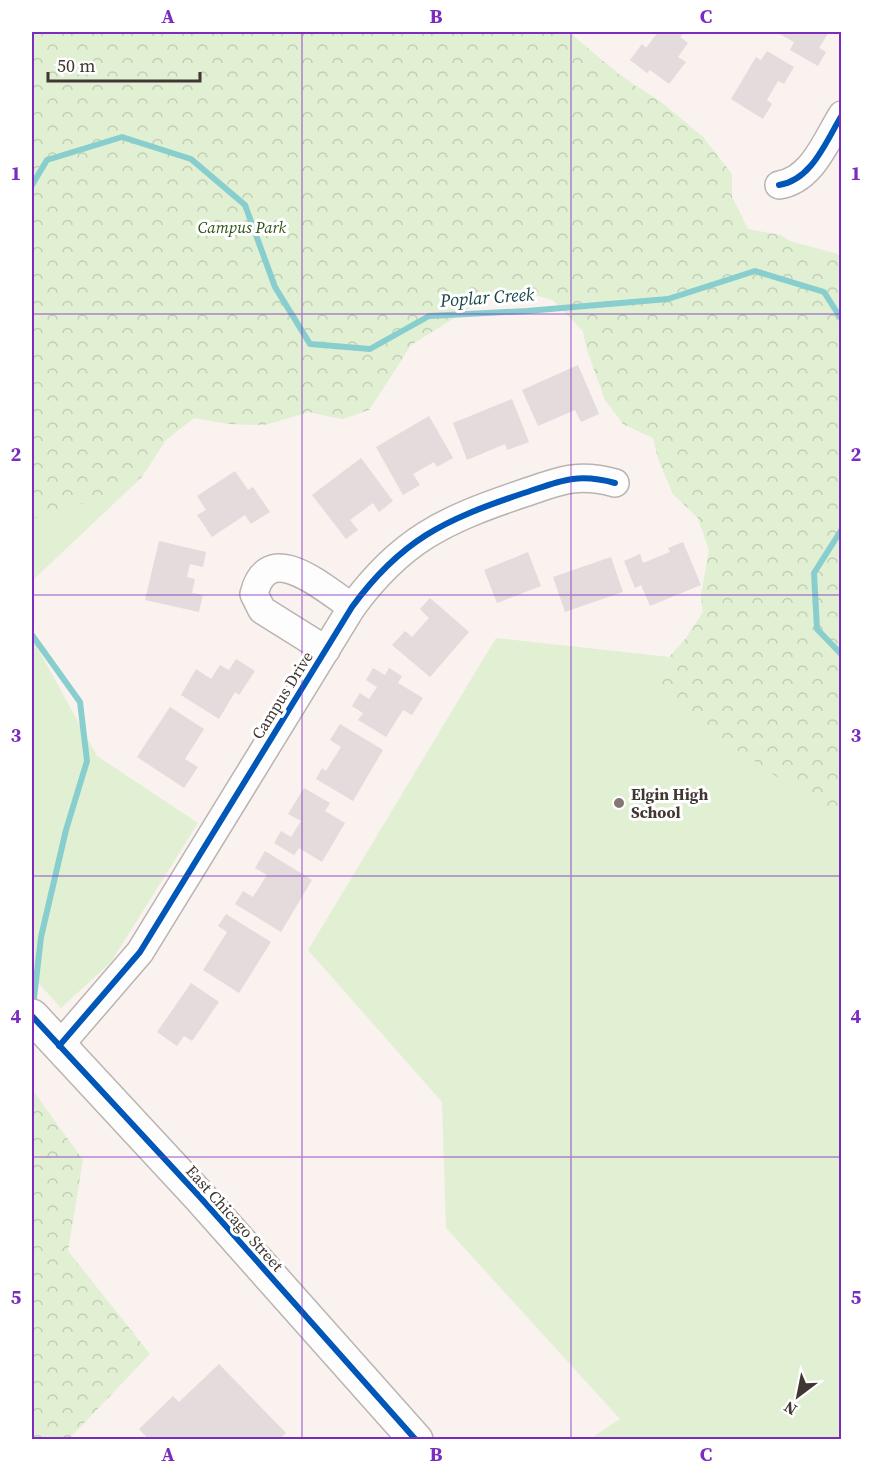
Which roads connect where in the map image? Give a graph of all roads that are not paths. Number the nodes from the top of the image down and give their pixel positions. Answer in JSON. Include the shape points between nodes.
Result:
{"nodes":[{"id":1,"x":842,"y":116,"type":"edge"},
{"id":2,"x":779,"y":185,"type":"dead end"},
{"id":3,"x":615,"y":483,"type":"dead end"},
{"id":4,"x":352,"y":607,"type":"junction"},
{"id":5,"x":326,"y":650,"type":"junction"},
{"id":6,"x":32,"y":1016,"type":"edge"},
{"id":7,"x":59,"y":1046,"type":"junction"},
{"id":8,"x":416,"y":1440,"type":"edge"}],
"edges":[{"from":1,"to":2,"type":"street","via":[[803,175]]},
{"from":3,"to":4,"type":"street","name":"Campus Drive","via":[[581,477],[563,481],[477,509],[439,526],[393,559]]},
{"from":4,"to":5,"type":"street","name":"Campus Drive"},
{"from":4,"to":5,"type":"street","via":[[301,573],[283,567],[269,569],[257,581],[254,594],[262,610]]},
{"from":5,"to":7,"type":"street","name":"Campus Drive","via":[[140,952]]},
{"from":6,"to":7,"type":"main road","name":"East Chicago Street"},
{"from":7,"to":8,"type":"main road","name":"East Chicago Street"}]}
